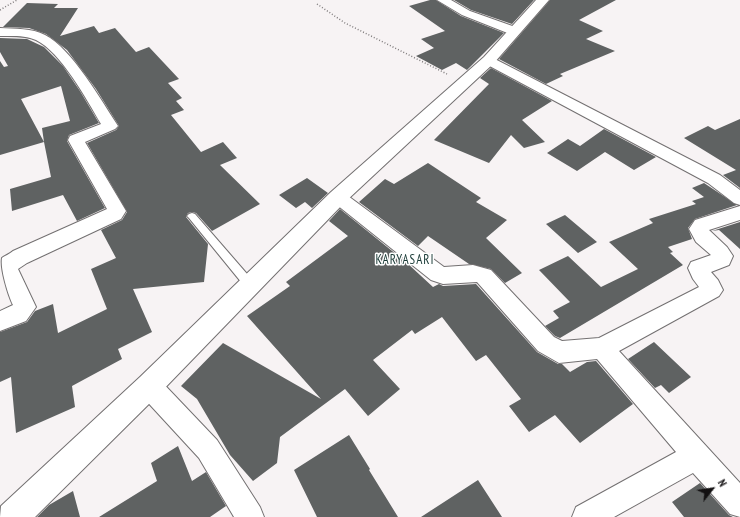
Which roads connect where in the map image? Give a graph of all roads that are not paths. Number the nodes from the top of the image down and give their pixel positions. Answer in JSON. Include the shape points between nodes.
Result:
{"nodes":[{"id":1,"x":443,"y":0,"type":"edge"},
{"id":2,"x":543,"y":0,"type":"edge"},
{"id":3,"x":514,"y":31,"type":"junction"},
{"id":4,"x":0,"y":32,"type":"edge"},
{"id":5,"x":489,"y":60,"type":"junction"},
{"id":6,"x":338,"y":197,"type":"junction"},
{"id":7,"x":740,"y":199,"type":"edge"},
{"id":8,"x":740,"y":214,"type":"edge"},
{"id":9,"x":192,"y":216,"type":"dead end"},
{"id":10,"x":250,"y":284,"type":"junction"},
{"id":11,"x":0,"y":321,"type":"edge"},
{"id":12,"x":602,"y":348,"type":"junction"},
{"id":13,"x":149,"y":386,"type":"junction"},
{"id":14,"x":696,"y":456,"type":"junction"},
{"id":15,"x":740,"y":504,"type":"edge"},
{"id":16,"x":12,"y":517,"type":"edge"},
{"id":17,"x":250,"y":517,"type":"edge"},
{"id":18,"x":586,"y":517,"type":"edge"}],
"edges":[{"from":1,"to":3,"type":"street","via":[[466,13]]},
{"from":2,"to":3,"type":"main road"},
{"from":3,"to":5,"type":"main road"},
{"from":4,"to":11,"type":"street","via":[[29,34],[48,41],[83,83],[110,126],[80,137],[77,141],[118,212],[9,264],[7,270],[25,307],[18,314]]},
{"from":5,"to":6,"type":"main road"},
{"from":5,"to":7,"type":"street","via":[[714,180]]},
{"from":6,"to":10,"type":"main road"},
{"from":6,"to":12,"type":"street","via":[[438,274],[443,276],[473,273],[484,276],[555,351]]},
{"from":8,"to":12,"type":"street","via":[[698,228],[703,237],[721,251],[723,256],[722,259],[698,268],[712,290]]},
{"from":9,"to":10,"type":"lane"},
{"from":10,"to":13,"type":"main road"},
{"from":12,"to":14,"type":"street"},
{"from":13,"to":16,"type":"main road"},
{"from":13,"to":17,"type":"street","via":[[208,449]]},
{"from":14,"to":15,"type":"street"},
{"from":14,"to":18,"type":"street"}]}
